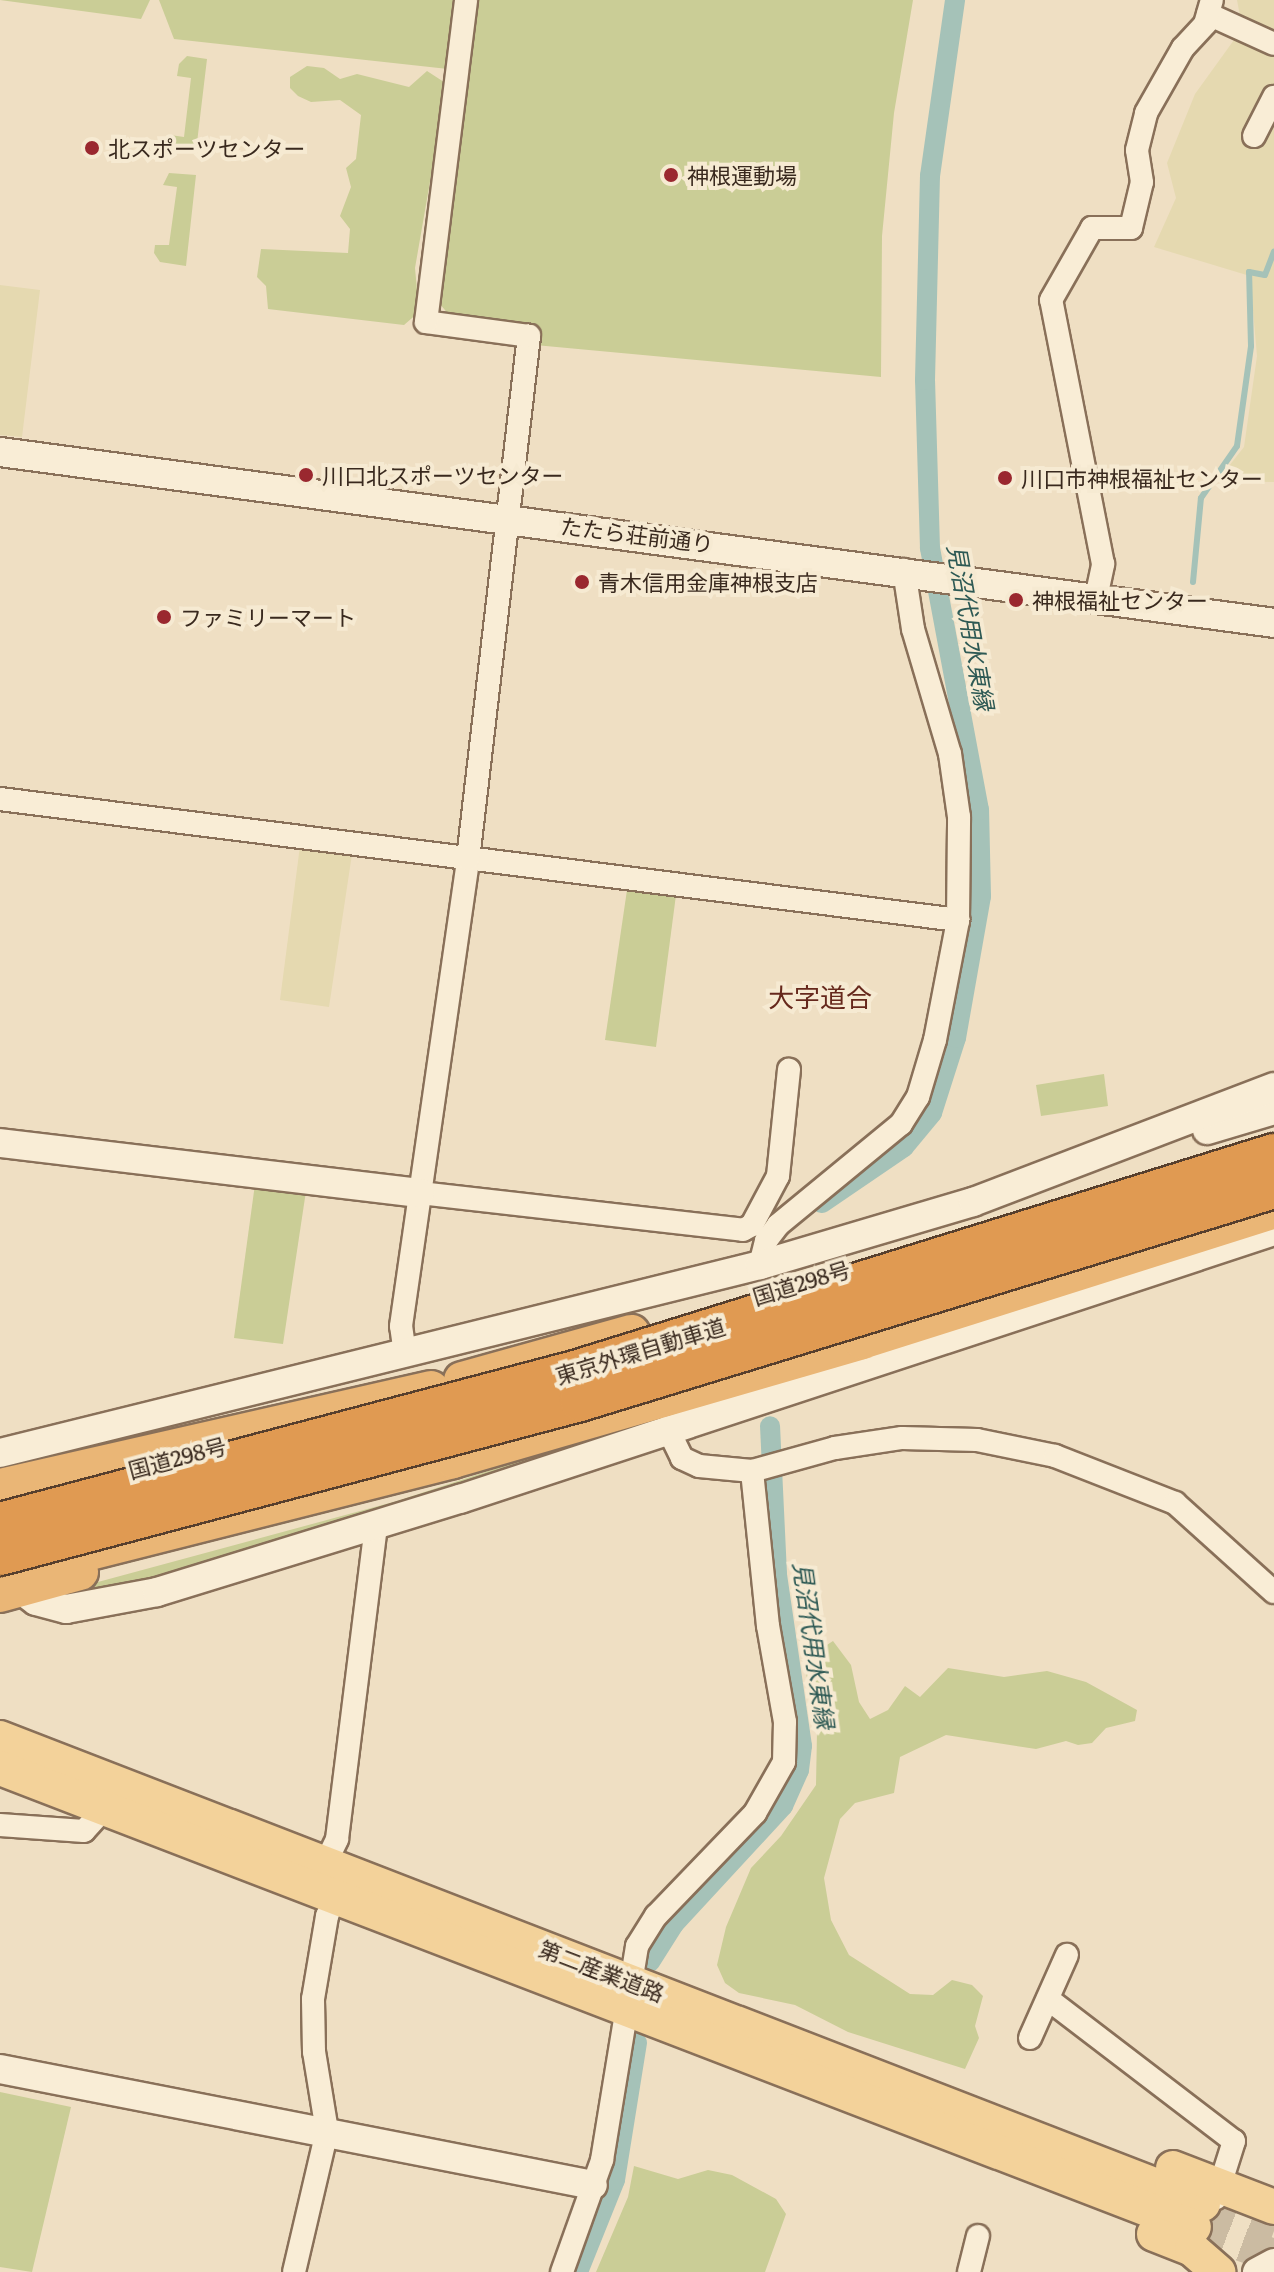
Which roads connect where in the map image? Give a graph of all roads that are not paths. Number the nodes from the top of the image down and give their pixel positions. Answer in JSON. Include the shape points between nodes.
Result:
{"nodes":[{"id":1,"x":466,"y":0,"type":"edge"},
{"id":2,"x":1210,"y":7,"type":"edge"},
{"id":3,"x":1274,"y":44,"type":"edge"},
{"id":4,"x":1274,"y":97,"type":"edge"},
{"id":5,"x":1254,"y":136,"type":"dead end"},
{"id":6,"x":0,"y":452,"type":"edge"},
{"id":7,"x":507,"y":517,"type":"junction"},
{"id":8,"x":910,"y":571,"type":"junction"},
{"id":9,"x":1096,"y":598,"type":"junction"},
{"id":10,"x":1274,"y":623,"type":"edge"},
{"id":11,"x":0,"y":799,"type":"edge"},
{"id":12,"x":468,"y":859,"type":"junction"},
{"id":13,"x":958,"y":920,"type":"junction"},
{"id":14,"x":789,"y":1070,"type":"dead end"},
{"id":15,"x":1274,"y":1087,"type":"edge"},
{"id":16,"x":1274,"y":1110,"type":"edge"},
{"id":17,"x":1274,"y":1134,"type":"edge"},
{"id":18,"x":0,"y":1143,"type":"edge"},
{"id":19,"x":1274,"y":1154,"type":"edge"},
{"id":20,"x":1274,"y":1188,"type":"edge"},
{"id":21,"x":420,"y":1193,"type":"junction"},
{"id":22,"x":973,"y":1202,"type":"junction"},
{"id":23,"x":1274,"y":1210,"type":"edge"},
{"id":24,"x":1274,"y":1231,"type":"edge"},
{"id":25,"x":1274,"y":1244,"type":"edge"},
{"id":26,"x":760,"y":1265,"type":"junction"},
{"id":27,"x":1146,"y":1269,"type":"junction"},
{"id":28,"x":405,"y":1354,"type":"junction"},
{"id":29,"x":431,"y":1389,"type":"junction"},
{"id":30,"x":663,"y":1416,"type":"junction"},
{"id":31,"x":0,"y":1453,"type":"edge"},
{"id":32,"x":752,"y":1471,"type":"junction"},
{"id":33,"x":0,"y":1487,"type":"edge"},
{"id":34,"x":0,"y":1503,"type":"edge"},
{"id":35,"x":0,"y":1523,"type":"edge"},
{"id":36,"x":376,"y":1525,"type":"junction"},
{"id":37,"x":0,"y":1555,"type":"edge"},
{"id":38,"x":7,"y":1585,"type":"edge"},
{"id":39,"x":1274,"y":1592,"type":"edge"},
{"id":40,"x":0,"y":1738,"type":"edge"},
{"id":41,"x":0,"y":1768,"type":"edge"},
{"id":42,"x":105,"y":1808,"type":"junction"},
{"id":43,"x":0,"y":1825,"type":"edge"},
{"id":44,"x":331,"y":1879,"type":"junction"},
{"id":45,"x":1067,"y":1955,"type":"dead end"},
{"id":46,"x":627,"y":1995,"type":"junction"},
{"id":47,"x":1048,"y":1999,"type":"junction"},
{"id":48,"x":1030,"y":2038,"type":"dead end"},
{"id":49,"x":0,"y":2069,"type":"edge"},
{"id":50,"x":327,"y":2131,"type":"junction"},
{"id":51,"x":593,"y":2185,"type":"junction"},
{"id":52,"x":1274,"y":2207,"type":"edge"},
{"id":53,"x":1202,"y":2217,"type":"junction"},
{"id":54,"x":978,"y":2236,"type":"dead end"},
{"id":55,"x":1274,"y":2263,"type":"edge"},
{"id":56,"x":294,"y":2272,"type":"edge"},
{"id":57,"x":562,"y":2272,"type":"edge"},
{"id":58,"x":969,"y":2272,"type":"edge"},
{"id":59,"x":1218,"y":2272,"type":"edge"},
{"id":60,"x":1257,"y":2272,"type":"edge"}],
"edges":[{"from":1,"to":7,"type":"street","via":[[426,322],[529,336]]},
{"from":2,"to":3,"type":"street"},
{"from":2,"to":9,"type":"street","via":[[1146,113],[1137,150],[1142,182],[1131,228],[1092,228],[1051,300],[1103,564]]},
{"from":4,"to":5,"type":"street"},
{"from":6,"to":7,"type":"street","name":"たたら荘前通り"},
{"from":7,"to":8,"type":"street","name":"たたら荘前通り"},
{"from":7,"to":12,"type":"street"},
{"from":8,"to":9,"type":"street","name":"たたら荘前通り"},
{"from":8,"to":13,"type":"street","via":[[913,629],[950,754],[959,817]]},
{"from":9,"to":10,"type":"street","name":"たたら荘前通り"},
{"from":11,"to":12,"type":"street"},
{"from":12,"to":13,"type":"street"},
{"from":12,"to":21,"type":"street"},
{"from":13,"to":26,"type":"street","via":[[918,1097],[901,1124],[778,1225],[766,1241]]},
{"from":14,"to":21,"type":"street","via":[[778,1176],[752,1225],[743,1230]]},
{"from":15,"to":22,"type":"street"},
{"from":16,"to":22,"type":"street"},
{"from":17,"to":29,"type":"highway","name":"国道298号","via":[[784,1287]]},
{"from":18,"to":21,"type":"street"},
{"from":19,"to":35,"type":"highway","name":"東京外環自動車道","bridge":true,"via":[[575,1371]]},
{"from":20,"to":37,"type":"highway","name":"東京外環自動車道","bridge":true,"via":[[595,1397]]},
{"from":21,"to":28,"type":"street","via":[[401,1326]]},
{"from":22,"to":26,"type":"street"},
{"from":23,"to":38,"type":"highway","via":[[862,1341]]},
{"from":24,"to":27,"type":"street"},
{"from":25,"to":27,"type":"street","via":[[1209,1262]]},
{"from":26,"to":28,"type":"street","via":[[619,1312]]},
{"from":27,"to":30,"type":"street","via":[[1012,1320]]},
{"from":28,"to":31,"type":"street"},
{"from":29,"to":33,"type":"highway"},
{"from":29,"to":34,"type":"highway","name":"国道298号"},
{"from":30,"to":32,"type":"street","via":[[682,1458],[699,1466]]},
{"from":30,"to":36,"type":"street"},
{"from":32,"to":39,"type":"street","via":[[835,1448],[902,1438],[977,1440],[1055,1456],[1175,1503]]},
{"from":32,"to":46,"type":"street","via":[[768,1626],[785,1722],[784,1762],[755,1813],[656,1916],[637,1946]]},
{"from":36,"to":38,"type":"street","via":[[157,1592],[82,1608],[55,1607]]},
{"from":36,"to":44,"type":"street"},
{"from":40,"to":44,"type":"main road","name":"第二産業道路"},
{"from":41,"to":42,"type":"main road","name":"第二産業道路"},
{"from":42,"to":43,"type":"street","via":[[84,1831]]},
{"from":42,"to":44,"type":"main road","name":"第二産業道路"},
{"from":44,"to":46,"type":"main road","name":"第二産業道路"},
{"from":44,"to":50,"type":"street","via":[[313,1999],[314,2052]]},
{"from":45,"to":47,"type":"street"},
{"from":46,"to":51,"type":"street","via":[[612,2105]]},
{"from":46,"to":53,"type":"main road","name":"第二産業道路","via":[[733,2021]]},
{"from":46,"to":53,"type":"main road","name":"第二産業道路","via":[[763,2065],[799,2091],[891,2133]]},
{"from":47,"to":48,"type":"street"},
{"from":47,"to":53,"type":"street","via":[[1234,2141]]},
{"from":49,"to":50,"type":"street"},
{"from":50,"to":51,"type":"street"},
{"from":50,"to":56,"type":"street"},
{"from":51,"to":57,"type":"street"},
{"from":52,"to":53,"type":"main road"},
{"from":53,"to":59,"type":"main road"},
{"from":54,"to":58,"type":"street"},
{"from":55,"to":60,"type":"street"}]}
